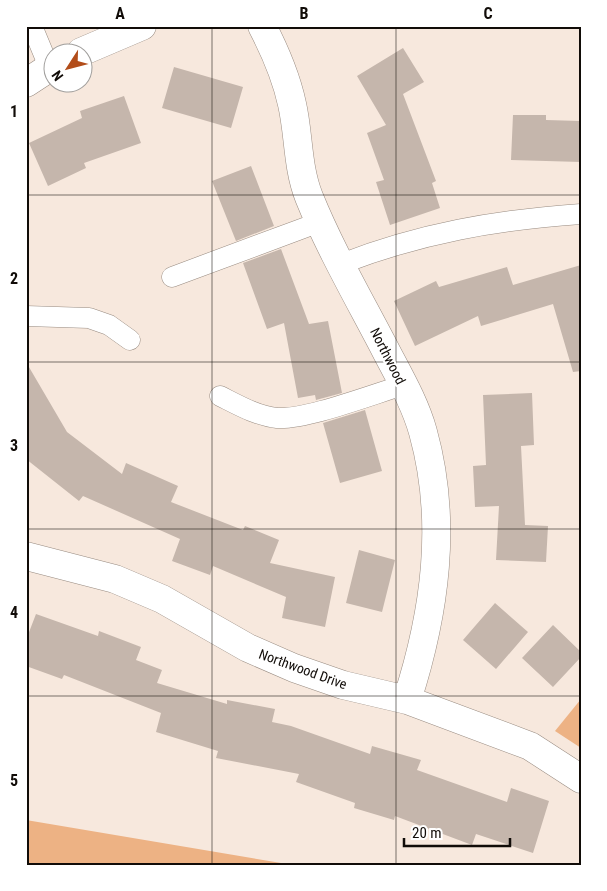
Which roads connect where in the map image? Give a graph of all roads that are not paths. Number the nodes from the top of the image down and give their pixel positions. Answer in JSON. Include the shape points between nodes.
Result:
{"nodes":[{"id":1,"x":32,"y":26,"type":"edge"},
{"id":2,"x":142,"y":26,"type":"edge"},
{"id":3,"x":262,"y":26,"type":"edge"},
{"id":4,"x":42,"y":47,"type":"edge"},
{"id":5,"x":92,"y":47,"type":"edge"},
{"id":6,"x":42,"y":72,"type":"edge"},
{"id":7,"x":26,"y":83,"type":"edge"},
{"id":8,"x":581,"y":214,"type":"edge"},
{"id":9,"x":320,"y":222,"type":"junction"},
{"id":10,"x":341,"y":264,"type":"junction"},
{"id":11,"x":172,"y":277,"type":"dead end"},
{"id":12,"x":26,"y":316,"type":"edge"},
{"id":13,"x":130,"y":340,"type":"dead end"},
{"id":14,"x":404,"y":385,"type":"junction"},
{"id":15,"x":220,"y":396,"type":"dead end"},
{"id":16,"x":26,"y":556,"type":"edge"},
{"id":17,"x":406,"y":700,"type":"junction"},
{"id":18,"x":581,"y":779,"type":"edge"}],
"edges":[{"from":1,"to":4,"type":"lane"},
{"from":2,"to":5,"type":"street"},
{"from":3,"to":9,"type":"street","name":"Northwood","via":[[281,67],[292,104],[299,158],[308,194]]},
{"from":6,"to":7,"type":"street"},
{"from":8,"to":10,"type":"lane","via":[[440,232],[387,246]]},
{"from":9,"to":10,"type":"street","name":"Northwood"},
{"from":9,"to":11,"type":"lane"},
{"from":10,"to":14,"type":"street","name":"Northwood"},
{"from":12,"to":13,"type":"lane","via":[[88,318],[108,325]]},
{"from":14,"to":15,"type":"lane","via":[[296,417],[277,418],[254,412]]},
{"from":14,"to":17,"type":"street","name":"Northwood","via":[[422,432],[433,488],[436,539],[434,591],[420,658]]},
{"from":16,"to":17,"type":"street","name":"Northwood Drive","via":[[115,579],[162,599],[248,648],[279,661],[343,685]]},
{"from":17,"to":18,"type":"street","name":"Northwood Drive","via":[[530,746]]}]}
